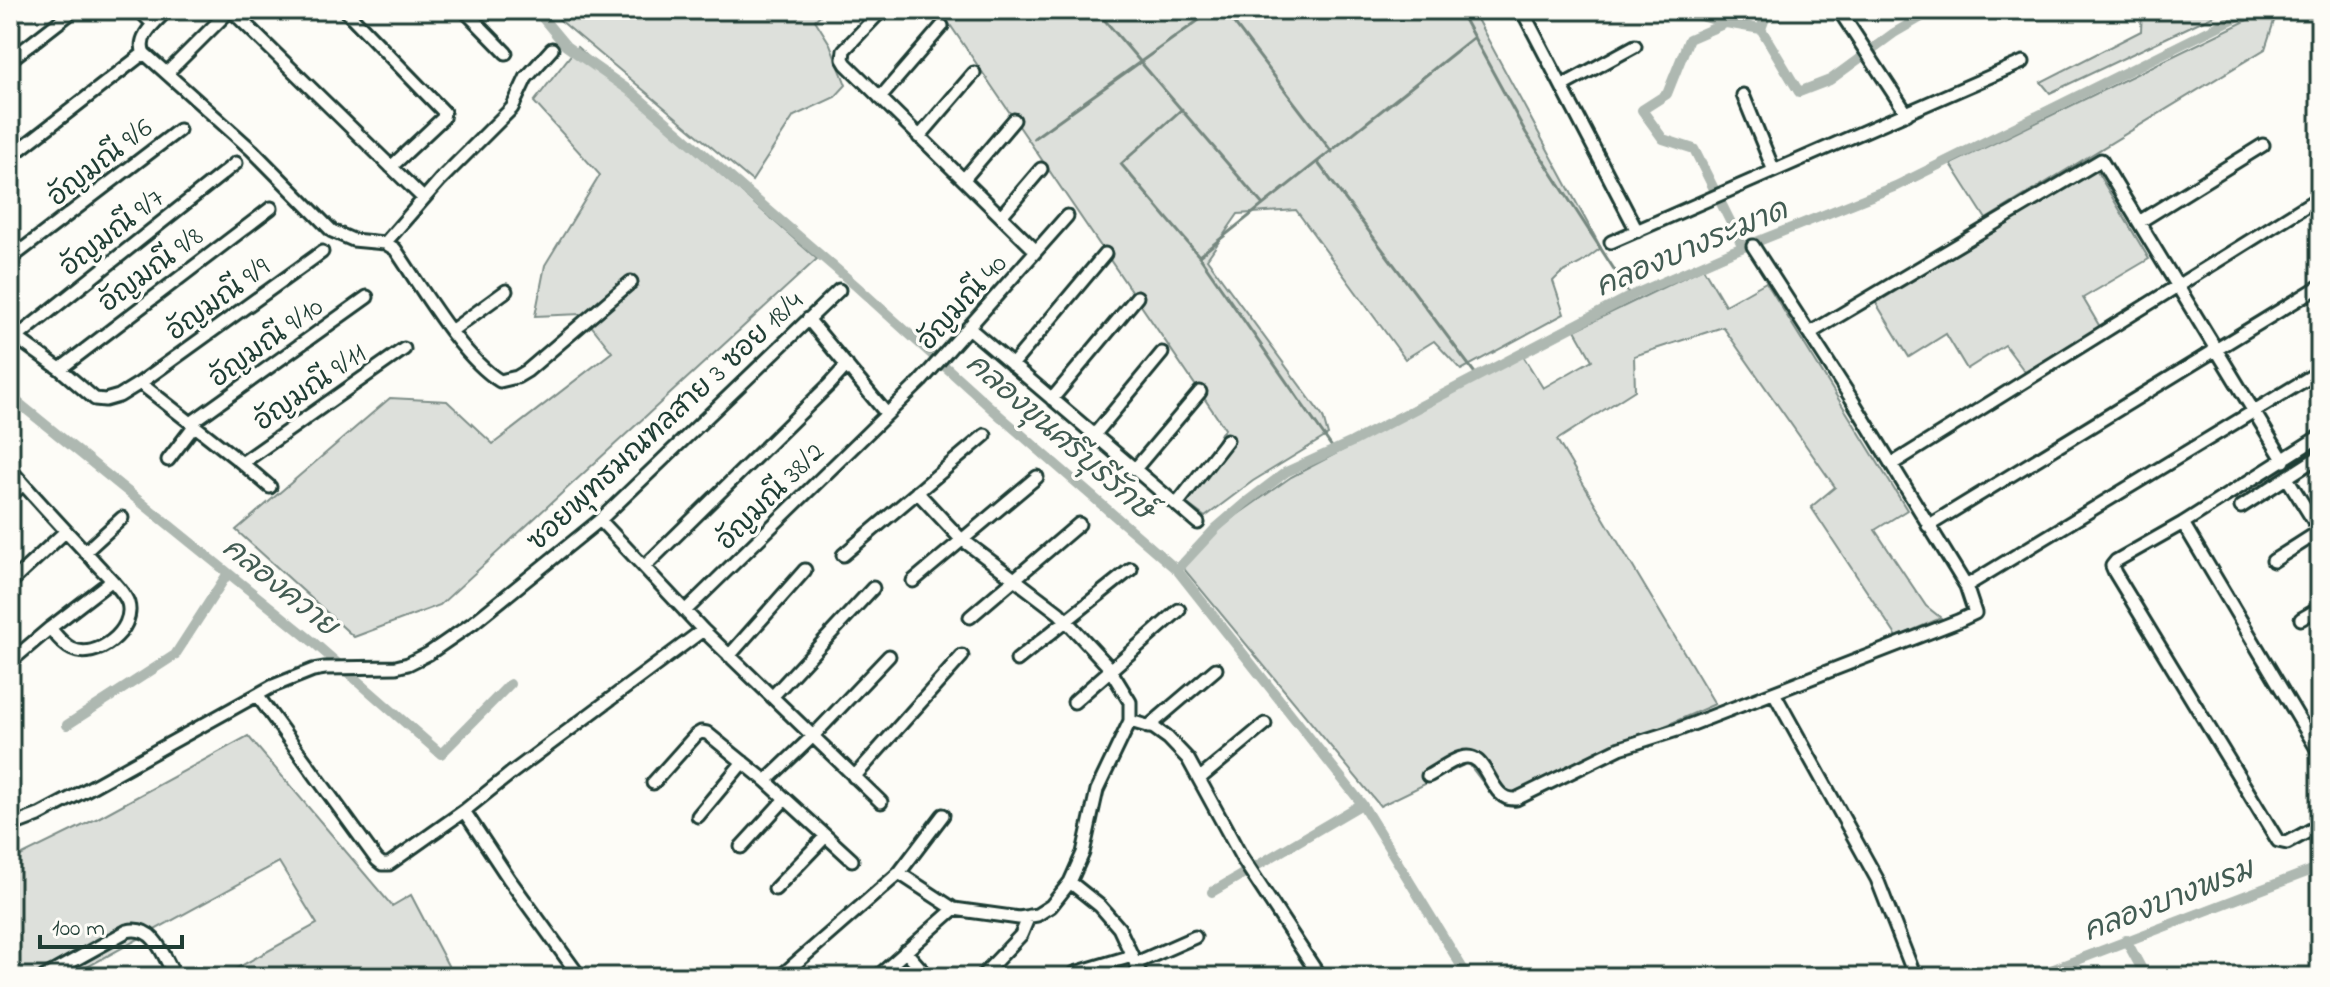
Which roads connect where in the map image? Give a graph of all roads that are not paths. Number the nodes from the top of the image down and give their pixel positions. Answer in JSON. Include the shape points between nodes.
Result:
{"nodes":[{"id":1,"x":139,"y":10,"type":"edge"},
{"id":2,"x":167,"y":10,"type":"edge"},
{"id":3,"x":230,"y":10,"type":"edge"},
{"id":4,"x":345,"y":10,"type":"edge"},
{"id":5,"x":464,"y":10,"type":"edge"},
{"id":6,"x":882,"y":10,"type":"edge"},
{"id":7,"x":1522,"y":10,"type":"edge"},
{"id":8,"x":1839,"y":10,"type":"edge"},
{"id":9,"x":68,"y":15,"type":"dead end"},
{"id":10,"x":153,"y":24,"type":"junction"},
{"id":11,"x":942,"y":26,"type":"dead end"},
{"id":12,"x":1635,"y":46,"type":"dead end"},
{"id":13,"x":552,"y":49,"type":"dead end"},
{"id":14,"x":144,"y":53,"type":"junction"},
{"id":15,"x":506,"y":53,"type":"dead end"},
{"id":16,"x":10,"y":60,"type":"edge"},
{"id":17,"x":2023,"y":62,"type":"dead end"},
{"id":18,"x":167,"y":73,"type":"junction"},
{"id":19,"x":974,"y":73,"type":"dead end"},
{"id":20,"x":1562,"y":86,"type":"junction"},
{"id":21,"x":1743,"y":95,"type":"dead end"},
{"id":22,"x":880,"y":98,"type":"junction"},
{"id":23,"x":1907,"y":114,"type":"junction"},
{"id":24,"x":1014,"y":120,"type":"dead end"},
{"id":25,"x":179,"y":130,"type":"dead end"},
{"id":26,"x":919,"y":137,"type":"junction"},
{"id":27,"x":2263,"y":145,"type":"dead end"},
{"id":28,"x":10,"y":157,"type":"edge"},
{"id":29,"x":236,"y":163,"type":"dead end"},
{"id":30,"x":391,"y":167,"type":"junction"},
{"id":31,"x":1041,"y":169,"type":"dead end"},
{"id":32,"x":1774,"y":171,"type":"junction"},
{"id":33,"x":964,"y":179,"type":"junction"},
{"id":34,"x":2320,"y":197,"type":"edge"},
{"id":35,"x":423,"y":198,"type":"junction"},
{"id":36,"x":271,"y":208,"type":"dead end"},
{"id":37,"x":1001,"y":216,"type":"junction"},
{"id":38,"x":1067,"y":216,"type":"dead end"},
{"id":39,"x":2139,"y":222,"type":"junction"},
{"id":40,"x":1637,"y":231,"type":"junction"},
{"id":41,"x":1611,"y":242,"type":"dead end"},
{"id":42,"x":385,"y":243,"type":"junction"},
{"id":43,"x":1753,"y":246,"type":"dead end"},
{"id":44,"x":1036,"y":251,"type":"junction"},
{"id":45,"x":322,"y":252,"type":"dead end"},
{"id":46,"x":1105,"y":254,"type":"dead end"},
{"id":47,"x":10,"y":259,"type":"edge"},
{"id":48,"x":631,"y":282,"type":"dead end"},
{"id":49,"x":2178,"y":285,"type":"junction"},
{"id":50,"x":2320,"y":286,"type":"edge"},
{"id":51,"x":839,"y":290,"type":"dead end"},
{"id":52,"x":506,"y":291,"type":"dead end"},
{"id":53,"x":367,"y":297,"type":"dead end"},
{"id":54,"x":1137,"y":297,"type":"dead end"},
{"id":55,"x":808,"y":319,"type":"junction"},
{"id":56,"x":451,"y":331,"type":"junction"},
{"id":57,"x":966,"y":332,"type":"junction"},
{"id":58,"x":1810,"y":333,"type":"junction"},
{"id":59,"x":13,"y":336,"type":"edge"},
{"id":60,"x":404,"y":349,"type":"dead end"},
{"id":61,"x":2216,"y":350,"type":"junction"},
{"id":62,"x":1162,"y":353,"type":"dead end"},
{"id":63,"x":847,"y":365,"type":"junction"},
{"id":64,"x":1012,"y":365,"type":"junction"},
{"id":65,"x":60,"y":369,"type":"junction"},
{"id":66,"x":2320,"y":371,"type":"edge"},
{"id":67,"x":140,"y":383,"type":"junction"},
{"id":68,"x":1200,"y":392,"type":"dead end"},
{"id":69,"x":1052,"y":399,"type":"junction"},
{"id":70,"x":2253,"y":412,"type":"junction"},
{"id":71,"x":886,"y":413,"type":"junction"},
{"id":72,"x":193,"y":424,"type":"junction"},
{"id":73,"x":1095,"y":434,"type":"junction"},
{"id":74,"x":985,"y":435,"type":"dead end"},
{"id":75,"x":2320,"y":436,"type":"edge"},
{"id":76,"x":1227,"y":440,"type":"dead end"},
{"id":77,"x":2320,"y":456,"type":"edge"},
{"id":78,"x":168,"y":460,"type":"dead end"},
{"id":79,"x":2284,"y":461,"type":"junction"},
{"id":80,"x":242,"y":463,"type":"junction"},
{"id":81,"x":1892,"y":464,"type":"junction"},
{"id":82,"x":10,"y":469,"type":"edge"},
{"id":83,"x":1135,"y":469,"type":"junction"},
{"id":84,"x":1037,"y":477,"type":"dead end"},
{"id":85,"x":2287,"y":478,"type":"junction"},
{"id":86,"x":23,"y":484,"type":"junction"},
{"id":87,"x":270,"y":487,"type":"dead end"},
{"id":88,"x":917,"y":492,"type":"junction"},
{"id":89,"x":10,"y":496,"type":"edge"},
{"id":90,"x":1177,"y":504,"type":"junction"},
{"id":91,"x":2241,"y":507,"type":"dead end"},
{"id":92,"x":122,"y":518,"type":"dead end"},
{"id":93,"x":600,"y":520,"type":"junction"},
{"id":94,"x":1198,"y":523,"type":"dead end"},
{"id":95,"x":2183,"y":523,"type":"junction"},
{"id":96,"x":1079,"y":524,"type":"dead end"},
{"id":97,"x":1928,"y":526,"type":"junction"},
{"id":98,"x":66,"y":531,"type":"junction"},
{"id":99,"x":2320,"y":531,"type":"edge"},
{"id":100,"x":963,"y":540,"type":"junction"},
{"id":101,"x":85,"y":552,"type":"junction"},
{"id":102,"x":843,"y":555,"type":"dead end"},
{"id":103,"x":2273,"y":561,"type":"dead end"},
{"id":104,"x":644,"y":567,"type":"junction"},
{"id":105,"x":1131,"y":569,"type":"dead end"},
{"id":106,"x":805,"y":570,"type":"dead end"},
{"id":107,"x":1014,"y":579,"type":"junction"},
{"id":108,"x":111,"y":581,"type":"junction"},
{"id":109,"x":913,"y":581,"type":"dead end"},
{"id":110,"x":10,"y":583,"type":"edge"},
{"id":111,"x":1966,"y":586,"type":"junction"},
{"id":112,"x":873,"y":588,"type":"dead end"},
{"id":113,"x":2320,"y":608,"type":"edge"},
{"id":114,"x":1179,"y":610,"type":"dead end"},
{"id":115,"x":685,"y":611,"type":"junction"},
{"id":116,"x":970,"y":617,"type":"dead end"},
{"id":117,"x":2301,"y":619,"type":"dead end"},
{"id":118,"x":1066,"y":621,"type":"junction"},
{"id":119,"x":50,"y":628,"type":"junction"},
{"id":120,"x":703,"y":630,"type":"junction"},
{"id":121,"x":729,"y":656,"type":"junction"},
{"id":122,"x":889,"y":656,"type":"dead end"},
{"id":123,"x":962,"y":656,"type":"dead end"},
{"id":124,"x":1017,"y":660,"type":"dead end"},
{"id":125,"x":10,"y":662,"type":"edge"},
{"id":126,"x":1216,"y":669,"type":"dead end"},
{"id":127,"x":1110,"y":670,"type":"junction"},
{"id":128,"x":1774,"y":693,"type":"junction"},
{"id":129,"x":257,"y":695,"type":"junction"},
{"id":130,"x":772,"y":697,"type":"junction"},
{"id":131,"x":1074,"y":702,"type":"dead end"},
{"id":132,"x":1130,"y":721,"type":"junction"},
{"id":133,"x":1265,"y":724,"type":"dead end"},
{"id":134,"x":1148,"y":727,"type":"junction"},
{"id":135,"x":813,"y":736,"type":"junction"},
{"id":136,"x":2320,"y":754,"type":"edge"},
{"id":137,"x":743,"y":762,"type":"junction"},
{"id":138,"x":1428,"y":776,"type":"dead end"},
{"id":139,"x":854,"y":777,"type":"junction"},
{"id":140,"x":1199,"y":779,"type":"junction"},
{"id":141,"x":766,"y":781,"type":"junction"},
{"id":142,"x":653,"y":783,"type":"dead end"},
{"id":143,"x":785,"y":799,"type":"junction"},
{"id":144,"x":881,"y":802,"type":"dead end"},
{"id":145,"x":464,"y":811,"type":"junction"},
{"id":146,"x":943,"y":815,"type":"dead end"},
{"id":147,"x":698,"y":816,"type":"dead end"},
{"id":148,"x":2320,"y":825,"type":"edge"},
{"id":149,"x":10,"y":826,"type":"edge"},
{"id":150,"x":826,"y":836,"type":"junction"},
{"id":151,"x":741,"y":847,"type":"dead end"},
{"id":152,"x":852,"y":860,"type":"dead end"},
{"id":153,"x":899,"y":873,"type":"junction"},
{"id":154,"x":1070,"y":882,"type":"junction"},
{"id":155,"x":775,"y":889,"type":"dead end"},
{"id":156,"x":954,"y":909,"type":"junction"},
{"id":157,"x":1029,"y":916,"type":"junction"},
{"id":158,"x":1195,"y":937,"type":"dead end"},
{"id":159,"x":905,"y":951,"type":"junction"},
{"id":160,"x":1134,"y":959,"type":"junction"},
{"id":161,"x":1075,"y":973,"type":"dead end"},
{"id":162,"x":1914,"y":974,"type":"dead end"},
{"id":163,"x":44,"y":977,"type":"edge"},
{"id":164,"x":175,"y":977,"type":"edge"},
{"id":165,"x":580,"y":977,"type":"edge"},
{"id":166,"x":780,"y":977,"type":"edge"},
{"id":167,"x":877,"y":977,"type":"edge"},
{"id":168,"x":928,"y":977,"type":"edge"},
{"id":169,"x":981,"y":977,"type":"edge"},
{"id":170,"x":1142,"y":977,"type":"edge"},
{"id":171,"x":1320,"y":977,"type":"edge"}],
"edges":[{"from":1,"to":10,"type":"street"},
{"from":2,"to":10,"type":"street"},
{"from":3,"to":18,"type":"street"},
{"from":3,"to":30,"type":"street"},
{"from":4,"to":30,"type":"street","via":[[444,112]]},
{"from":5,"to":15,"type":"street"},
{"from":6,"to":22,"type":"street","via":[[844,50],[843,59]]},
{"from":7,"to":20,"type":"street"},
{"from":8,"to":23,"type":"street"},
{"from":9,"to":16,"type":"street"},
{"from":10,"to":14,"type":"street","via":[[141,41]]},
{"from":11,"to":22,"type":"street"},
{"from":12,"to":20,"type":"street"},
{"from":13,"to":35,"type":"street","via":[[526,78],[512,108]]},
{"from":14,"to":18,"type":"street"},
{"from":14,"to":28,"type":"street"},
{"from":17,"to":23,"type":"street"},
{"from":18,"to":42,"type":"street","via":[[332,231],[353,240]]},
{"from":19,"to":26,"type":"street"},
{"from":20,"to":40,"type":"street"},
{"from":21,"to":32,"type":"street"},
{"from":22,"to":26,"type":"street"},
{"from":23,"to":32,"type":"street"},
{"from":24,"to":33,"type":"street"},
{"from":25,"to":47,"type":"street","name":"อัญมณี 9/6"},
{"from":26,"to":33,"type":"street"},
{"from":27,"to":39,"type":"street"},
{"from":29,"to":59,"type":"street","name":"อัญมณี 9/7"},
{"from":30,"to":35,"type":"street"},
{"from":31,"to":37,"type":"street"},
{"from":32,"to":40,"type":"street"},
{"from":33,"to":37,"type":"street"},
{"from":34,"to":49,"type":"street"},
{"from":35,"to":42,"type":"street"},
{"from":36,"to":65,"type":"street","name":"อัญมณี 9/8"},
{"from":37,"to":44,"type":"street"},
{"from":38,"to":44,"type":"street","name":"อัญมณี 40"},
{"from":39,"to":49,"type":"street"},
{"from":39,"to":58,"type":"street","via":[[2101,160]]},
{"from":40,"to":41,"type":"street"},
{"from":42,"to":56,"type":"street","via":[[395,249]]},
{"from":43,"to":58,"type":"street"},
{"from":44,"to":57,"type":"street","name":"อัญมณี 40"},
{"from":45,"to":67,"type":"street","name":"อัญมณี 9/9"},
{"from":46,"to":64,"type":"street"},
{"from":48,"to":56,"type":"street","via":[[527,371],[507,380],[489,375]]},
{"from":49,"to":61,"type":"street"},
{"from":49,"to":81,"type":"street"},
{"from":50,"to":61,"type":"street"},
{"from":51,"to":55,"type":"street","name":"ซอยพุทธมณฑลสาย 3 ซอย 18/4"},
{"from":52,"to":56,"type":"street"},
{"from":53,"to":72,"type":"street","name":"อัญมณี 9/10"},
{"from":54,"to":69,"type":"street"},
{"from":55,"to":63,"type":"street"},
{"from":55,"to":93,"type":"street","name":"ซอยพุทธมณฑลสาย 3 ซอย 18/4"},
{"from":57,"to":64,"type":"street"},
{"from":57,"to":71,"type":"street","name":"อัญมณี 40"},
{"from":58,"to":81,"type":"street"},
{"from":59,"to":65,"type":"street"},
{"from":60,"to":80,"type":"street","name":"อัญมณี 9/11"},
{"from":61,"to":70,"type":"street"},
{"from":61,"to":97,"type":"street"},
{"from":62,"to":73,"type":"street"},
{"from":63,"to":71,"type":"street"},
{"from":63,"to":104,"type":"street"},
{"from":64,"to":69,"type":"street"},
{"from":65,"to":67,"type":"street","name":"อัญมณี 9/9","via":[[95,399],[119,396]]},
{"from":66,"to":70,"type":"street"},
{"from":67,"to":72,"type":"street"},
{"from":68,"to":83,"type":"street"},
{"from":69,"to":73,"type":"street"},
{"from":70,"to":79,"type":"street"},
{"from":70,"to":111,"type":"street"},
{"from":71,"to":115,"type":"street","name":"อัญมณี 38/2"},
{"from":72,"to":78,"type":"street","name":"อัญมณี 9/10"},
{"from":72,"to":80,"type":"street"},
{"from":73,"to":83,"type":"street"},
{"from":74,"to":88,"type":"street"},
{"from":75,"to":79,"type":"street"},
{"from":76,"to":90,"type":"street"},
{"from":77,"to":85,"type":"street"},
{"from":79,"to":95,"type":"street"},
{"from":80,"to":87,"type":"street"},
{"from":81,"to":97,"type":"street"},
{"from":82,"to":86,"type":"street"},
{"from":83,"to":90,"type":"street"},
{"from":84,"to":100,"type":"street"},
{"from":85,"to":91,"type":"street"},
{"from":85,"to":99,"type":"street"},
{"from":86,"to":89,"type":"street"},
{"from":86,"to":98,"type":"street"},
{"from":88,"to":100,"type":"street"},
{"from":88,"to":102,"type":"street"},
{"from":90,"to":94,"type":"street"},
{"from":92,"to":101,"type":"street"},
{"from":93,"to":104,"type":"street"},
{"from":93,"to":129,"type":"street","name":"ซอยพุทธมณฑลสาย 3 ซอย 18/4","via":[[428,654],[396,667],[325,668]]},
{"from":95,"to":136,"type":"street"},
{"from":95,"to":148,"type":"street","via":[[2116,561],[2115,573],[2278,841],[2287,843]]},
{"from":96,"to":107,"type":"street"},
{"from":97,"to":111,"type":"street"},
{"from":98,"to":101,"type":"street"},
{"from":98,"to":110,"type":"street"},
{"from":99,"to":103,"type":"street"},
{"from":100,"to":107,"type":"street"},
{"from":100,"to":109,"type":"street"},
{"from":101,"to":108,"type":"street"},
{"from":104,"to":115,"type":"street"},
{"from":105,"to":118,"type":"street"},
{"from":106,"to":121,"type":"street"},
{"from":107,"to":116,"type":"street"},
{"from":107,"to":118,"type":"street"},
{"from":108,"to":119,"type":"street"},
{"from":108,"to":119,"type":"street","via":[[129,604],[125,625],[111,641],[97,650],[72,650]]},
{"from":111,"to":128,"type":"street","via":[[1975,613]]},
{"from":112,"to":130,"type":"street"},
{"from":113,"to":117,"type":"street"},
{"from":114,"to":127,"type":"street"},
{"from":115,"to":120,"type":"street"},
{"from":118,"to":124,"type":"street"},
{"from":118,"to":127,"type":"street"},
{"from":119,"to":125,"type":"street"},
{"from":120,"to":121,"type":"street"},
{"from":120,"to":145,"type":"street"},
{"from":121,"to":130,"type":"street"},
{"from":122,"to":135,"type":"street"},
{"from":123,"to":139,"type":"street"},
{"from":126,"to":134,"type":"street"},
{"from":127,"to":131,"type":"street"},
{"from":127,"to":132,"type":"street","via":[[1130,702]]},
{"from":128,"to":138,"type":"street","via":[[1620,748],[1516,799],[1500,795],[1473,757],[1462,757]]},
{"from":128,"to":162,"type":"street","via":[[1877,879]]},
{"from":129,"to":145,"type":"street","via":[[382,864],[396,861]]},
{"from":129,"to":149,"type":"street","name":"ซอยพุทธมณฑลสาย 3 ซอย 18/4"},
{"from":130,"to":135,"type":"street"},
{"from":132,"to":134,"type":"street"},
{"from":132,"to":154,"type":"street","via":[[1097,790],[1083,853]]},
{"from":133,"to":140,"type":"street"},
{"from":134,"to":140,"type":"street","via":[[1168,738]]},
{"from":135,"to":139,"type":"street"},
{"from":135,"to":141,"type":"street"},
{"from":137,"to":141,"type":"street"},
{"from":137,"to":142,"type":"street","via":[[701,732]]},
{"from":137,"to":147,"type":"street"},
{"from":139,"to":144,"type":"street"},
{"from":140,"to":171,"type":"street","via":[[1242,858]]},
{"from":141,"to":143,"type":"street"},
{"from":143,"to":150,"type":"street"},
{"from":143,"to":151,"type":"street"},
{"from":145,"to":165,"type":"street"},
{"from":146,"to":153,"type":"street"},
{"from":150,"to":152,"type":"street"},
{"from":150,"to":155,"type":"street"},
{"from":153,"to":156,"type":"street"},
{"from":153,"to":166,"type":"street"},
{"from":154,"to":157,"type":"street","via":[[1051,906]]},
{"from":154,"to":160,"type":"street","via":[[1119,928]]},
{"from":156,"to":157,"type":"street"},
{"from":156,"to":159,"type":"street"},
{"from":157,"to":169,"type":"street","via":[[1021,935]]},
{"from":158,"to":160,"type":"street"},
{"from":159,"to":167,"type":"street"},
{"from":159,"to":168,"type":"street"},
{"from":160,"to":161,"type":"street"},
{"from":160,"to":170,"type":"street"},
{"from":163,"to":164,"type":"street","via":[[135,929],[153,938]]}]}
